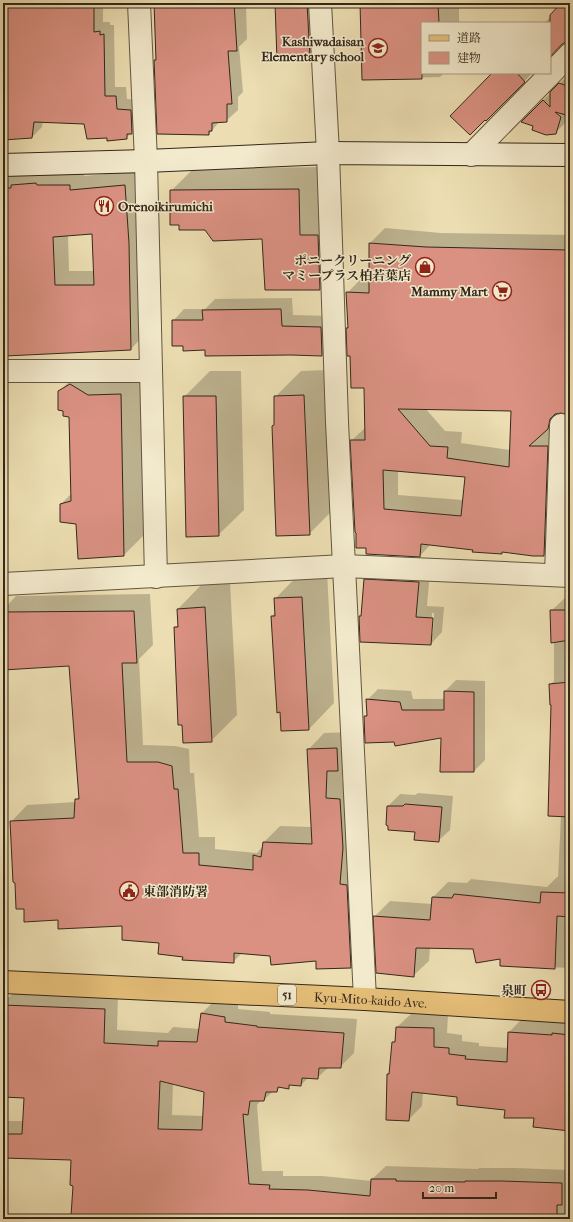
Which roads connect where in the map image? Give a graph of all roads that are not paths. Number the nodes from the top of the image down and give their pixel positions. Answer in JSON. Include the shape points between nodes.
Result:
{"nodes":[{"id":1,"x":139,"y":3,"type":"edge"},
{"id":2,"x":320,"y":3,"type":"edge"},
{"id":3,"x":570,"y":54,"type":"edge"},
{"id":4,"x":551,"y":73,"type":"edge"},
{"id":5,"x":550,"y":74,"type":"edge"},
{"id":6,"x":328,"y":153,"type":"junction"},
{"id":7,"x":471,"y":155,"type":"junction"},
{"id":8,"x":570,"y":155,"type":"edge"},
{"id":9,"x":146,"y":161,"type":"junction"},
{"id":10,"x":3,"y":165,"type":"edge"},
{"id":11,"x":3,"y":371,"type":"edge"},
{"id":12,"x":151,"y":371,"type":"junction"},
{"id":13,"x":561,"y":425,"type":"dead end"},
{"id":14,"x":344,"y":566,"type":"junction"},
{"id":15,"x":563,"y":575,"type":"edge"},
{"id":16,"x":156,"y":577,"type":"junction"},
{"id":17,"x":3,"y":584,"type":"edge"},
{"id":18,"x":3,"y":982,"type":"edge"},
{"id":19,"x":365,"y":999,"type":"junction"},
{"id":20,"x":570,"y":1012,"type":"edge"}],
"edges":[{"from":1,"to":9,"type":"street"},
{"from":2,"to":6,"type":"street"},
{"from":3,"to":4,"type":"street"},
{"from":5,"to":7,"type":"street"},
{"from":6,"to":7,"type":"street"},
{"from":6,"to":9,"type":"street"},
{"from":6,"to":14,"type":"street"},
{"from":7,"to":8,"type":"street"},
{"from":9,"to":10,"type":"street"},
{"from":9,"to":12,"type":"street"},
{"from":11,"to":12,"type":"street"},
{"from":12,"to":16,"type":"street"},
{"from":13,"to":15,"type":"street"},
{"from":14,"to":15,"type":"street"},
{"from":14,"to":16,"type":"street"},
{"from":14,"to":19,"type":"street"},
{"from":16,"to":17,"type":"street"},
{"from":18,"to":19,"type":"main road","name":"Kyu-Mito-kaido Ave.","number":"51"},
{"from":19,"to":20,"type":"main road","name":"Kyu-Mito-kaido Ave.","number":"51"}]}
